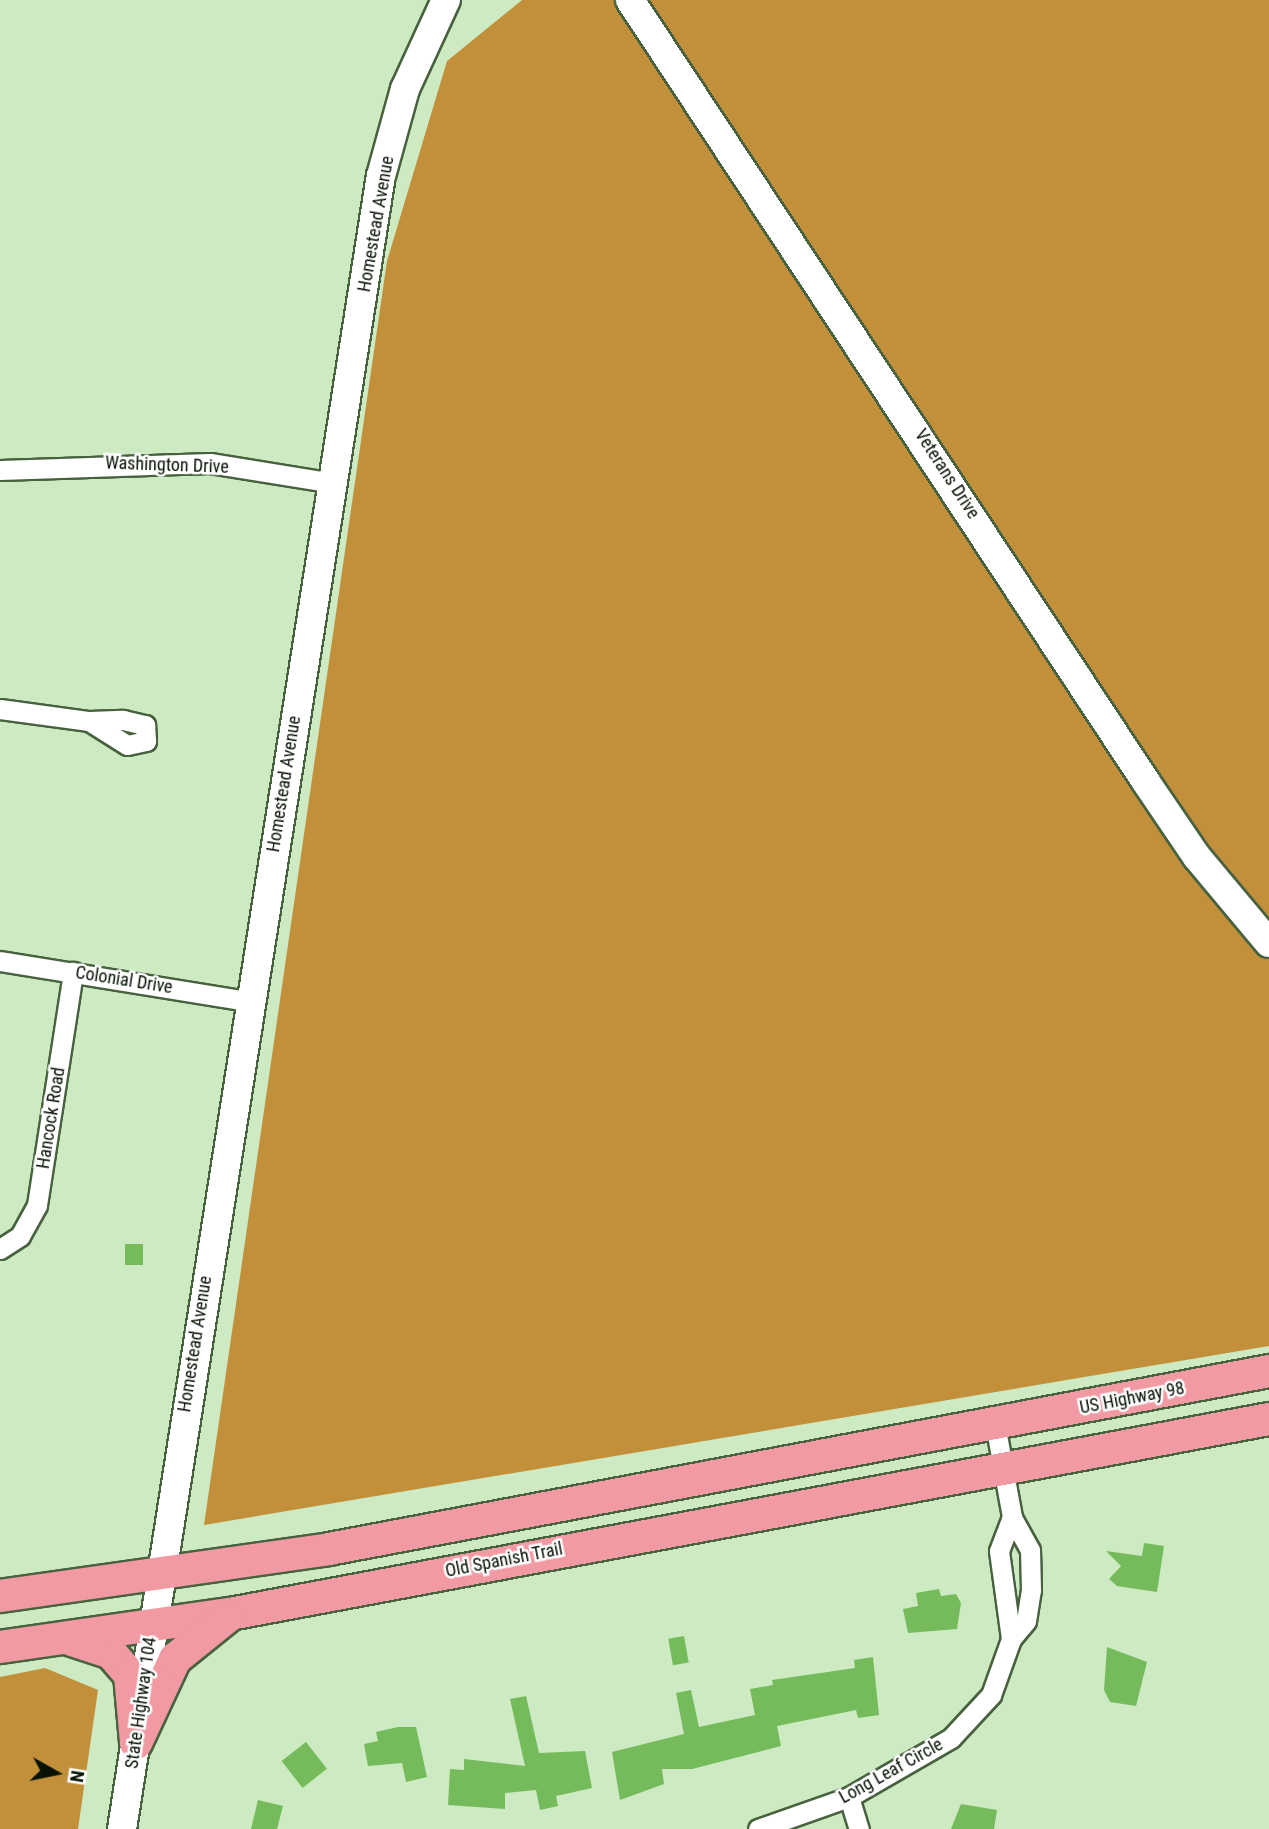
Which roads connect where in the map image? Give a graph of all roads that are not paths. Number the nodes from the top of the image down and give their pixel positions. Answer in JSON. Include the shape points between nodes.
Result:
{"nodes":[{"id":1,"x":446,"y":0,"type":"edge"},
{"id":2,"x":630,"y":0,"type":"edge"},
{"id":3,"x":0,"y":470,"type":"edge"},
{"id":4,"x":334,"y":482,"type":"junction"},
{"id":5,"x":0,"y":709,"type":"edge"},
{"id":6,"x":89,"y":721,"type":"dead end"},
{"id":7,"x":1269,"y":943,"type":"edge"},
{"id":8,"x":0,"y":961,"type":"edge"},
{"id":9,"x":73,"y":972,"type":"junction"},
{"id":10,"x":248,"y":1001,"type":"junction"},
{"id":11,"x":0,"y":1249,"type":"edge"},
{"id":12,"x":1269,"y":1371,"type":"edge"},
{"id":13,"x":1269,"y":1419,"type":"edge"},
{"id":14,"x":995,"y":1424,"type":"junction"},
{"id":15,"x":1007,"y":1469,"type":"junction"},
{"id":16,"x":1012,"y":1517,"type":"junction"},
{"id":17,"x":159,"y":1577,"type":"junction"},
{"id":18,"x":0,"y":1596,"type":"edge"},
{"id":19,"x":230,"y":1614,"type":"junction"},
{"id":20,"x":153,"y":1628,"type":"junction"},
{"id":21,"x":66,"y":1638,"type":"junction"},
{"id":22,"x":1011,"y":1639,"type":"junction"},
{"id":23,"x":0,"y":1647,"type":"edge"},
{"id":24,"x":136,"y":1743,"type":"junction"},
{"id":25,"x":849,"y":1797,"type":"junction"},
{"id":26,"x":122,"y":1829,"type":"edge"},
{"id":27,"x":758,"y":1829,"type":"edge"},
{"id":28,"x":859,"y":1829,"type":"edge"}],
"edges":[{"from":1,"to":4,"type":"street","name":"Homestead Avenue","via":[[405,89],[381,176]]},
{"from":2,"to":7,"type":"street","name":"Veterans Drive","via":[[1175,825]]},
{"from":3,"to":4,"type":"street","name":"Washington Drive","via":[[210,463]]},
{"from":4,"to":10,"type":"street","name":"Homestead Avenue"},
{"from":5,"to":6,"type":"street"},
{"from":8,"to":9,"type":"street","name":"Colonial Drive"},
{"from":9,"to":10,"type":"street","name":"Colonial Drive"},
{"from":9,"to":11,"type":"street","name":"Hancock Road","via":[[37,1205],[20,1236]]},
{"from":10,"to":17,"type":"street","name":"Homestead Avenue"},
{"from":12,"to":14,"type":"main road","name":"US Highway 98"},
{"from":13,"to":15,"type":"main road"},
{"from":14,"to":15,"type":"street","name":"Long Leaf Circle"},
{"from":14,"to":17,"type":"main road"},
{"from":15,"to":16,"type":"street","name":"Long Leaf Circle"},
{"from":15,"to":19,"type":"main road","name":"Old Spanish Trail"},
{"from":16,"to":22,"type":"street","name":"Long Leaf Circle","via":[[999,1550]]},
{"from":16,"to":22,"type":"street","name":"Long Leaf Circle","via":[[1028,1541],[1032,1572],[1026,1621]]},
{"from":17,"to":18,"type":"main road"},
{"from":17,"to":20,"type":"street","name":"State Highway 104"},
{"from":19,"to":20,"type":"main road","name":"Old Spanish Trail"},
{"from":19,"to":24,"type":"main road","via":[[175,1659]]},
{"from":20,"to":21,"type":"main road","name":"Old Spanish Trail"},
{"from":20,"to":24,"type":"street","name":"State Highway 104"},
{"from":21,"to":23,"type":"main road","name":"Old Spanish Trail"},
{"from":21,"to":24,"type":"main road","via":[[111,1653],[130,1675]]},
{"from":22,"to":25,"type":"street","name":"Long Leaf Circle","via":[[990,1695],[951,1738]]},
{"from":24,"to":26,"type":"street","name":"State Highway 104"},
{"from":25,"to":27,"type":"street","name":"Long Leaf Circle"},
{"from":25,"to":28,"type":"street"}]}
